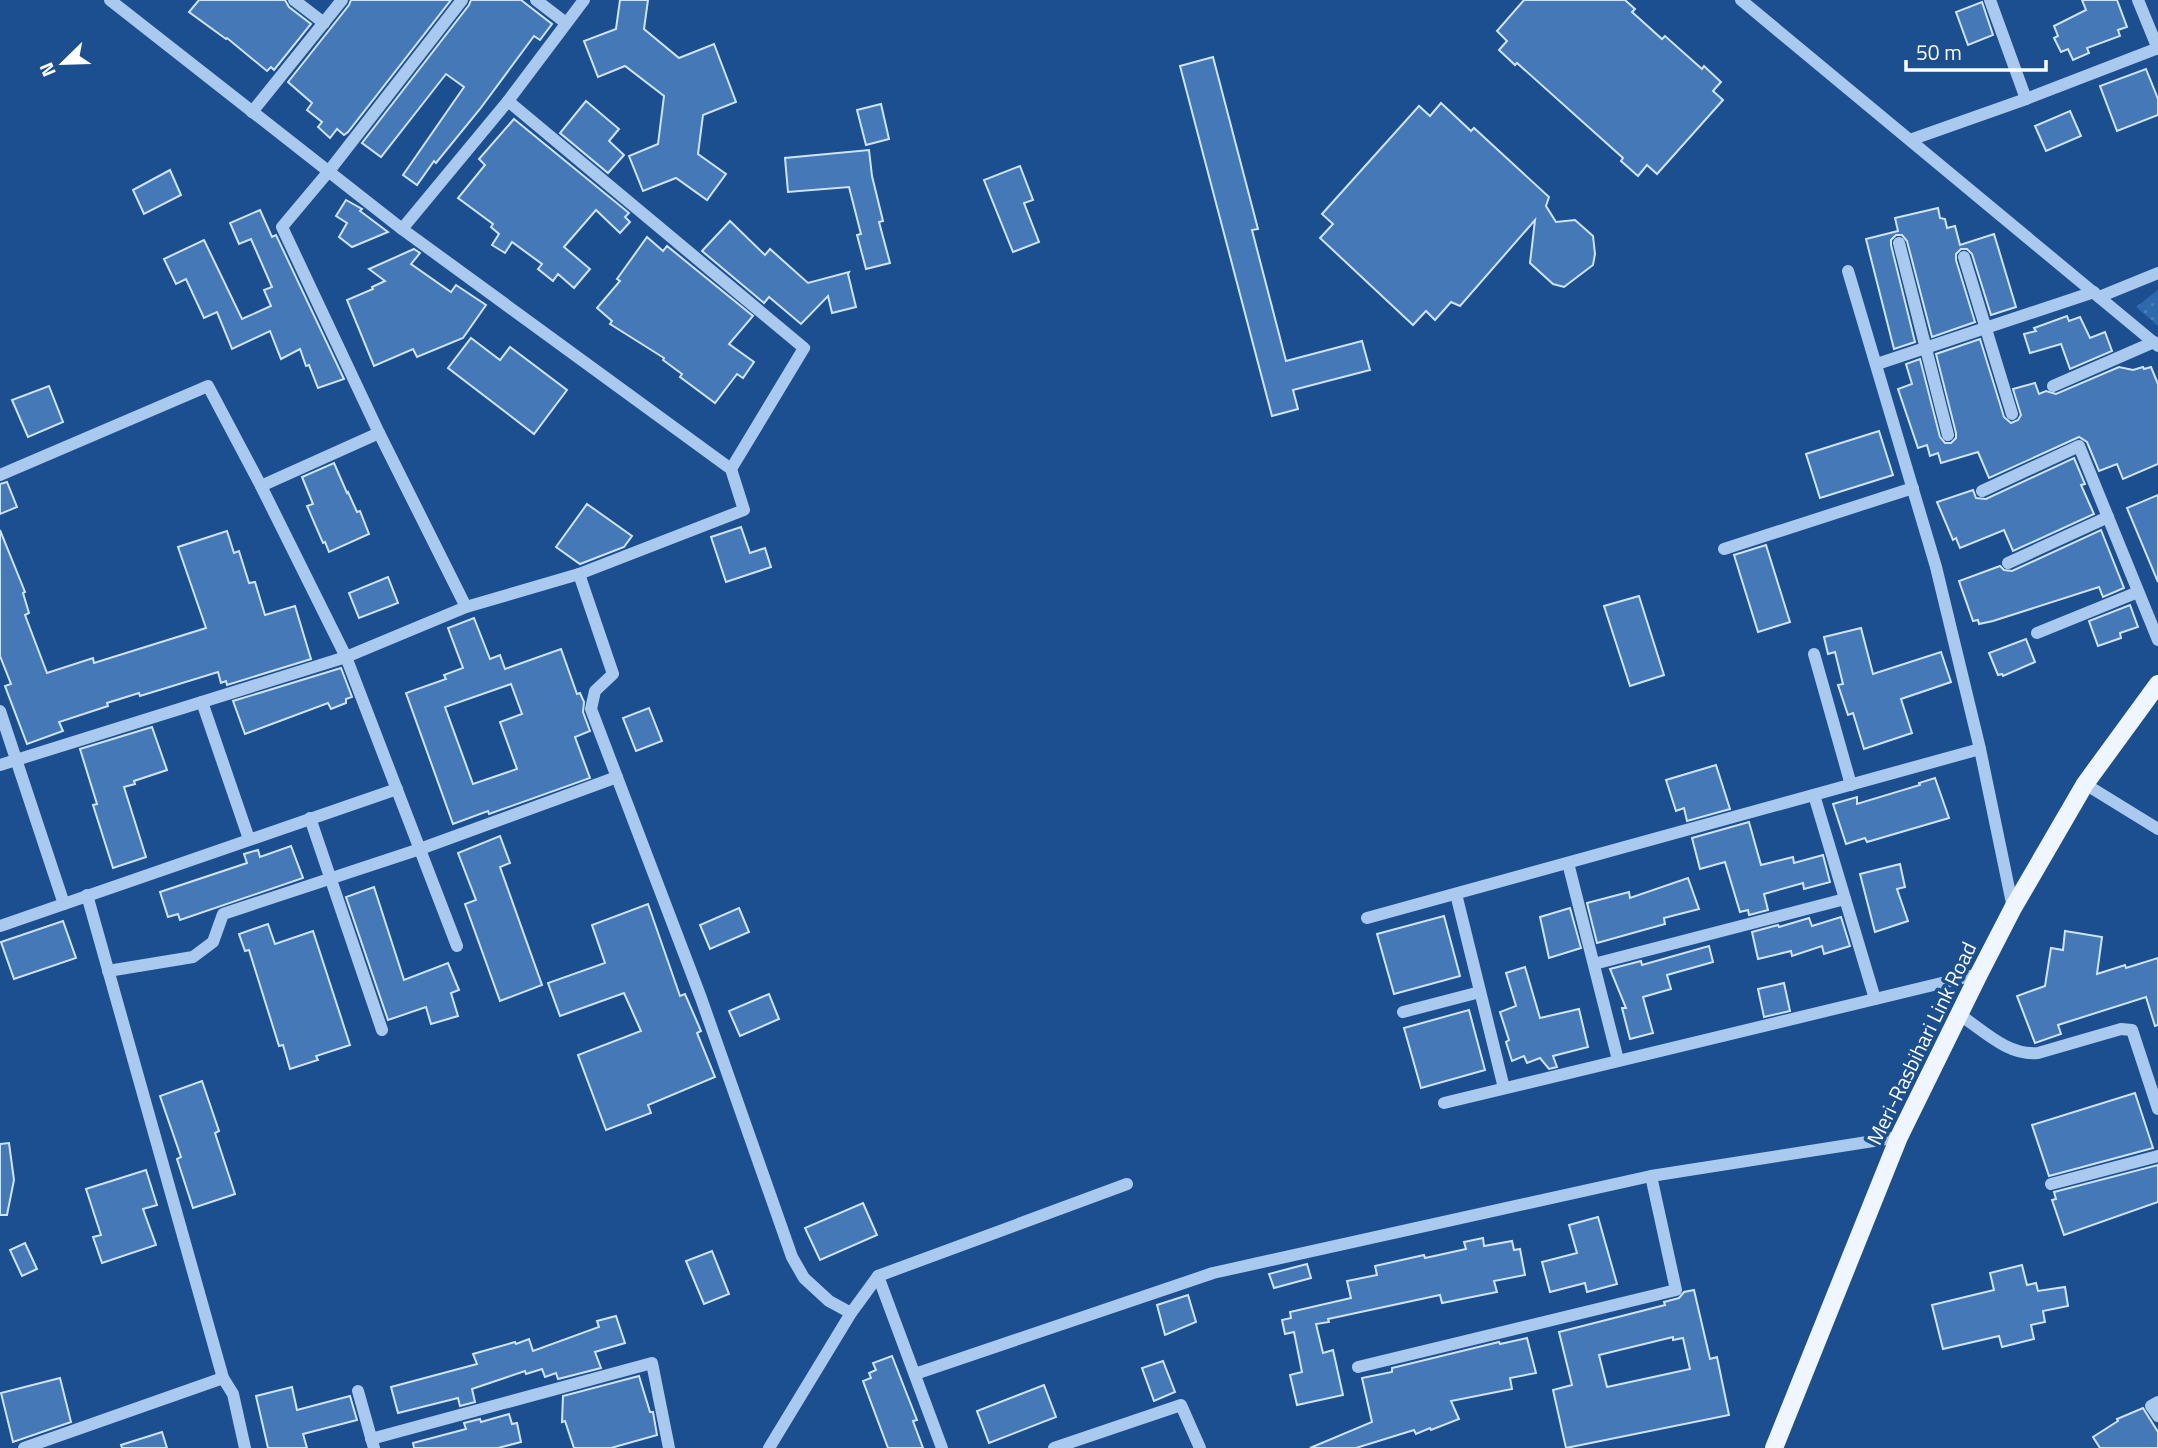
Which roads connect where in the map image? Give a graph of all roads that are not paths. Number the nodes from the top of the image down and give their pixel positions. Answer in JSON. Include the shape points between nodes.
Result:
{"nodes":[{"id":1,"x":110,"y":0,"type":"edge"},
{"id":2,"x":294,"y":0,"type":"edge"},
{"id":3,"x":342,"y":0,"type":"edge"},
{"id":4,"x":462,"y":0,"type":"edge"},
{"id":5,"x":536,"y":0,"type":"edge"},
{"id":6,"x":584,"y":0,"type":"edge"},
{"id":7,"x":1741,"y":0,"type":"edge"},
{"id":8,"x":1990,"y":0,"type":"edge"},
{"id":9,"x":2138,"y":0,"type":"edge"},
{"id":10,"x":324,"y":23,"type":"junction"},
{"id":11,"x":566,"y":23,"type":"junction"},
{"id":12,"x":2158,"y":49,"type":"edge"},
{"id":13,"x":2026,"y":99,"type":"junction"},
{"id":14,"x":508,"y":101,"type":"junction"},
{"id":15,"x":252,"y":111,"type":"junction"},
{"id":16,"x":1910,"y":140,"type":"junction"},
{"id":17,"x":328,"y":171,"type":"junction"},
{"id":18,"x":402,"y":229,"type":"junction"},
{"id":19,"x":1899,"y":243,"type":"dead end"},
{"id":20,"x":1964,"y":257,"type":"dead end"},
{"id":21,"x":1848,"y":271,"type":"dead end"},
{"id":22,"x":2158,"y":273,"type":"edge"},
{"id":23,"x":2096,"y":295,"type":"junction"},
{"id":24,"x":1986,"y":329,"type":"junction"},
{"id":25,"x":2156,"y":344,"type":"edge"},
{"id":26,"x":1926,"y":348,"type":"junction"},
{"id":27,"x":1877,"y":364,"type":"junction"},
{"id":28,"x":2053,"y":386,"type":"dead end"},
{"id":29,"x":2012,"y":414,"type":"dead end"},
{"id":30,"x":379,"y":433,"type":"junction"},
{"id":31,"x":1948,"y":435,"type":"dead end"},
{"id":32,"x":731,"y":469,"type":"junction"},
{"id":33,"x":0,"y":475,"type":"edge"},
{"id":34,"x":261,"y":485,"type":"junction"},
{"id":35,"x":1913,"y":488,"type":"junction"},
{"id":36,"x":1982,"y":491,"type":"dead end"},
{"id":37,"x":2108,"y":517,"type":"junction"},
{"id":38,"x":1724,"y":549,"type":"dead end"},
{"id":39,"x":2008,"y":563,"type":"dead end"},
{"id":40,"x":579,"y":573,"type":"junction"},
{"id":41,"x":2138,"y":592,"type":"junction"},
{"id":42,"x":466,"y":607,"type":"junction"},
{"id":43,"x":2036,"y":633,"type":"dead end"},
{"id":44,"x":2158,"y":640,"type":"edge"},
{"id":45,"x":1814,"y":654,"type":"dead end"},
{"id":46,"x":346,"y":657,"type":"junction"},
{"id":47,"x":2158,"y":684,"type":"edge"},
{"id":48,"x":202,"y":702,"type":"junction"},
{"id":49,"x":0,"y":711,"type":"edge"},
{"id":50,"x":1980,"y":749,"type":"junction"},
{"id":51,"x":16,"y":760,"type":"junction"},
{"id":52,"x":0,"y":765,"type":"edge"},
{"id":53,"x":617,"y":777,"type":"junction"},
{"id":54,"x":2085,"y":784,"type":"junction"},
{"id":55,"x":1852,"y":785,"type":"junction"},
{"id":56,"x":397,"y":789,"type":"junction"},
{"id":57,"x":1814,"y":795,"type":"junction"},
{"id":58,"x":310,"y":818,"type":"junction"},
{"id":59,"x":2158,"y":829,"type":"edge"},
{"id":60,"x":249,"y":839,"type":"junction"},
{"id":61,"x":420,"y":849,"type":"junction"},
{"id":62,"x":1568,"y":863,"type":"junction"},
{"id":63,"x":331,"y":878,"type":"junction"},
{"id":64,"x":1456,"y":894,"type":"junction"},
{"id":65,"x":87,"y":895,"type":"junction"},
{"id":66,"x":1845,"y":898,"type":"junction"},
{"id":67,"x":64,"y":904,"type":"junction"},
{"id":68,"x":2013,"y":908,"type":"junction"},
{"id":69,"x":1367,"y":918,"type":"dead end"},
{"id":70,"x":0,"y":926,"type":"edge"},
{"id":71,"x":457,"y":946,"type":"dead end"},
{"id":72,"x":1594,"y":964,"type":"junction"},
{"id":73,"x":108,"y":971,"type":"junction"},
{"id":74,"x":1979,"y":974,"type":"junction"},
{"id":75,"x":1480,"y":992,"type":"junction"},
{"id":76,"x":1875,"y":999,"type":"junction"},
{"id":77,"x":1402,"y":1012,"type":"dead end"},
{"id":78,"x":1960,"y":1015,"type":"junction"},
{"id":79,"x":383,"y":1030,"type":"dead end"},
{"id":80,"x":1618,"y":1060,"type":"junction"},
{"id":81,"x":1504,"y":1088,"type":"junction"},
{"id":82,"x":2156,"y":1094,"type":"edge"},
{"id":83,"x":1444,"y":1102,"type":"dead end"},
{"id":84,"x":2158,"y":1109,"type":"edge"},
{"id":85,"x":1899,"y":1137,"type":"junction"},
{"id":86,"x":2158,"y":1156,"type":"edge"},
{"id":87,"x":1651,"y":1177,"type":"junction"},
{"id":88,"x":1127,"y":1184,"type":"dead end"},
{"id":89,"x":2051,"y":1184,"type":"dead end"},
{"id":90,"x":878,"y":1276,"type":"junction"},
{"id":91,"x":851,"y":1313,"type":"junction"},
{"id":92,"x":1359,"y":1367,"type":"dead end"},
{"id":93,"x":915,"y":1374,"type":"junction"},
{"id":94,"x":223,"y":1378,"type":"junction"},
{"id":95,"x":358,"y":1391,"type":"dead end"},
{"id":96,"x":2158,"y":1402,"type":"edge"},
{"id":97,"x":2158,"y":1416,"type":"edge"},
{"id":98,"x":373,"y":1444,"type":"edge"},
{"id":99,"x":24,"y":1448,"type":"edge"},
{"id":100,"x":245,"y":1448,"type":"edge"},
{"id":101,"x":669,"y":1448,"type":"edge"},
{"id":102,"x":769,"y":1448,"type":"edge"},
{"id":103,"x":942,"y":1448,"type":"edge"},
{"id":104,"x":1054,"y":1448,"type":"edge"},
{"id":105,"x":1200,"y":1448,"type":"edge"},
{"id":106,"x":1774,"y":1448,"type":"edge"}],
"edges":[{"from":1,"to":15,"type":"street"},
{"from":2,"to":10,"type":"street"},
{"from":3,"to":10,"type":"street"},
{"from":4,"to":17,"type":"street"},
{"from":5,"to":11,"type":"street"},
{"from":6,"to":11,"type":"street"},
{"from":7,"to":16,"type":"street"},
{"from":8,"to":13,"type":"street"},
{"from":9,"to":12,"type":"street"},
{"from":10,"to":15,"type":"street"},
{"from":11,"to":14,"type":"street"},
{"from":12,"to":13,"type":"street"},
{"from":13,"to":16,"type":"street"},
{"from":14,"to":18,"type":"street"},
{"from":14,"to":32,"type":"street","via":[[803,348]]},
{"from":15,"to":17,"type":"street"},
{"from":16,"to":23,"type":"street"},
{"from":17,"to":18,"type":"street"},
{"from":17,"to":30,"type":"street","via":[[282,227]]},
{"from":18,"to":32,"type":"street"},
{"from":19,"to":26,"type":"street"},
{"from":20,"to":24,"type":"street"},
{"from":21,"to":27,"type":"street"},
{"from":22,"to":23,"type":"street"},
{"from":23,"to":24,"type":"street"},
{"from":23,"to":25,"type":"street"},
{"from":24,"to":26,"type":"street"},
{"from":24,"to":29,"type":"street"},
{"from":25,"to":28,"type":"street"},
{"from":26,"to":27,"type":"street"},
{"from":26,"to":31,"type":"street"},
{"from":27,"to":35,"type":"street"},
{"from":30,"to":34,"type":"street"},
{"from":30,"to":42,"type":"street"},
{"from":32,"to":40,"type":"street","via":[[744,510]]},
{"from":33,"to":34,"type":"street","via":[[208,386]]},
{"from":34,"to":46,"type":"street"},
{"from":35,"to":38,"type":"street"},
{"from":35,"to":50,"type":"street"},
{"from":36,"to":37,"type":"street","via":[[2079,446]]},
{"from":37,"to":39,"type":"street"},
{"from":37,"to":41,"type":"street"},
{"from":40,"to":42,"type":"street"},
{"from":40,"to":53,"type":"street","via":[[613,674],[595,691],[591,709]]},
{"from":41,"to":43,"type":"street"},
{"from":41,"to":44,"type":"street"},
{"from":42,"to":46,"type":"street"},
{"from":45,"to":55,"type":"street"},
{"from":46,"to":48,"type":"street"},
{"from":46,"to":56,"type":"street"},
{"from":47,"to":54,"type":"main road","name":"Meri-Rasbihari Link Road"},
{"from":48,"to":51,"type":"street"},
{"from":48,"to":60,"type":"street"},
{"from":49,"to":51,"type":"street"},
{"from":50,"to":55,"type":"street"},
{"from":50,"to":68,"type":"street"},
{"from":51,"to":52,"type":"street"},
{"from":51,"to":67,"type":"street"},
{"from":53,"to":61,"type":"street"},
{"from":53,"to":91,"type":"street","via":[[792,1257],[804,1278],[829,1301]]},
{"from":54,"to":59,"type":"street"},
{"from":54,"to":68,"type":"main road","name":"Meri-Rasbihari Link Road"},
{"from":55,"to":57,"type":"street"},
{"from":56,"to":58,"type":"street"},
{"from":56,"to":61,"type":"street"},
{"from":57,"to":62,"type":"street"},
{"from":57,"to":66,"type":"street"},
{"from":58,"to":60,"type":"street"},
{"from":58,"to":63,"type":"street"},
{"from":60,"to":65,"type":"street"},
{"from":61,"to":63,"type":"street"},
{"from":61,"to":71,"type":"street"},
{"from":62,"to":64,"type":"street"},
{"from":62,"to":72,"type":"street"},
{"from":63,"to":73,"type":"street","via":[[223,914],[213,942],[193,957]]},
{"from":63,"to":79,"type":"street"},
{"from":64,"to":69,"type":"street"},
{"from":64,"to":75,"type":"street"},
{"from":65,"to":67,"type":"street"},
{"from":65,"to":73,"type":"street"},
{"from":66,"to":72,"type":"street"},
{"from":66,"to":76,"type":"street"},
{"from":67,"to":70,"type":"street"},
{"from":68,"to":74,"type":"main road","name":"Meri-Rasbihari Link Road"},
{"from":72,"to":80,"type":"street"},
{"from":73,"to":94,"type":"street"},
{"from":74,"to":76,"type":"street"},
{"from":74,"to":78,"type":"main road","name":"Meri-Rasbihari Link Road"},
{"from":75,"to":77,"type":"street"},
{"from":75,"to":81,"type":"street"},
{"from":76,"to":80,"type":"street"},
{"from":78,"to":82,"type":"street","via":[[2014,1051],[2026,1054],[2132,1030]]},
{"from":78,"to":85,"type":"main road","name":"Meri-Rasbihari Link Road"},
{"from":80,"to":81,"type":"street"},
{"from":81,"to":83,"type":"street"},
{"from":82,"to":84,"type":"street"},
{"from":85,"to":87,"type":"street"},
{"from":85,"to":106,"type":"main road","name":"Meri-Rasbihari Link Road"},
{"from":86,"to":89,"type":"street"},
{"from":87,"to":92,"type":"street","via":[[1676,1290]]},
{"from":87,"to":93,"type":"street","via":[[1213,1273]]},
{"from":88,"to":90,"type":"street"},
{"from":90,"to":91,"type":"street"},
{"from":90,"to":93,"type":"street"},
{"from":91,"to":102,"type":"street"},
{"from":93,"to":103,"type":"street"},
{"from":94,"to":99,"type":"street"},
{"from":94,"to":100,"type":"street","via":[[233,1394]]},
{"from":95,"to":98,"type":"street"},
{"from":96,"to":97,"type":"street","via":[[2151,1406]]},
{"from":98,"to":101,"type":"street","via":[[652,1363]]},
{"from":104,"to":105,"type":"street","via":[[1181,1405]]}]}
